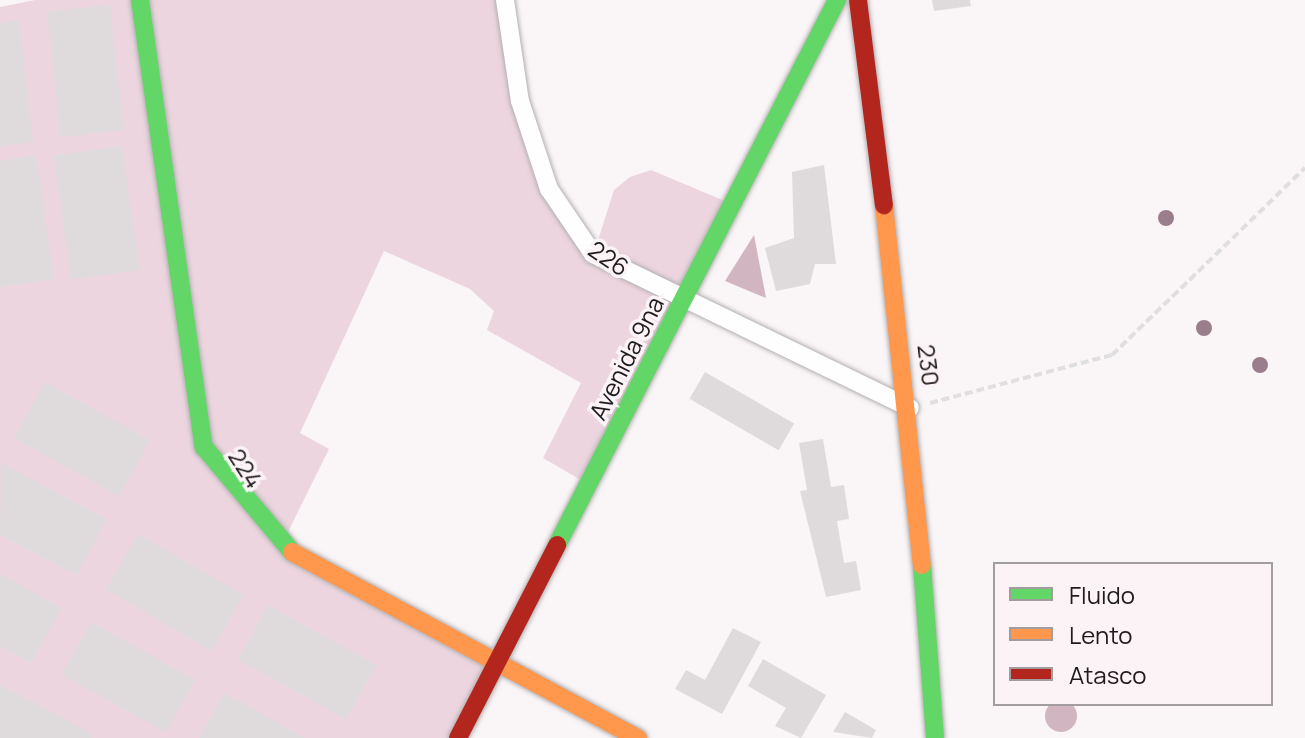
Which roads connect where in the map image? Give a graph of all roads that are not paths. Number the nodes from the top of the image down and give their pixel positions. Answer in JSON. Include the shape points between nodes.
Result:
{"nodes":[{"id":1,"x":140,"y":0,"type":"edge"},
{"id":2,"x":505,"y":0,"type":"edge"},
{"id":3,"x":837,"y":0,"type":"edge"},
{"id":4,"x":858,"y":0,"type":"edge"},
{"id":5,"x":682,"y":301,"type":"junction"},
{"id":6,"x":910,"y":408,"type":"junction"},
{"id":7,"x":497,"y":662,"type":"junction"},
{"id":8,"x":458,"y":738,"type":"edge"},
{"id":9,"x":638,"y":738,"type":"edge"},
{"id":10,"x":935,"y":738,"type":"edge"}],
"edges":[{"from":1,"to":7,"type":"street","name":"224","via":[[204,447],[250,519],[280,546]]},
{"from":2,"to":5,"type":"street","name":"226","via":[[520,101],[567,222],[593,254]]},
{"from":3,"to":5,"type":"street","name":"Avenida 9na"},
{"from":4,"to":6,"type":"street","name":"230"},
{"from":5,"to":6,"type":"street","name":"226"},
{"from":5,"to":7,"type":"street","name":"Avenida 9na"},
{"from":6,"to":10,"type":"street","name":"230"},
{"from":7,"to":8,"type":"street","name":"Avenida 9na"},
{"from":7,"to":9,"type":"street","name":"224"}]}
